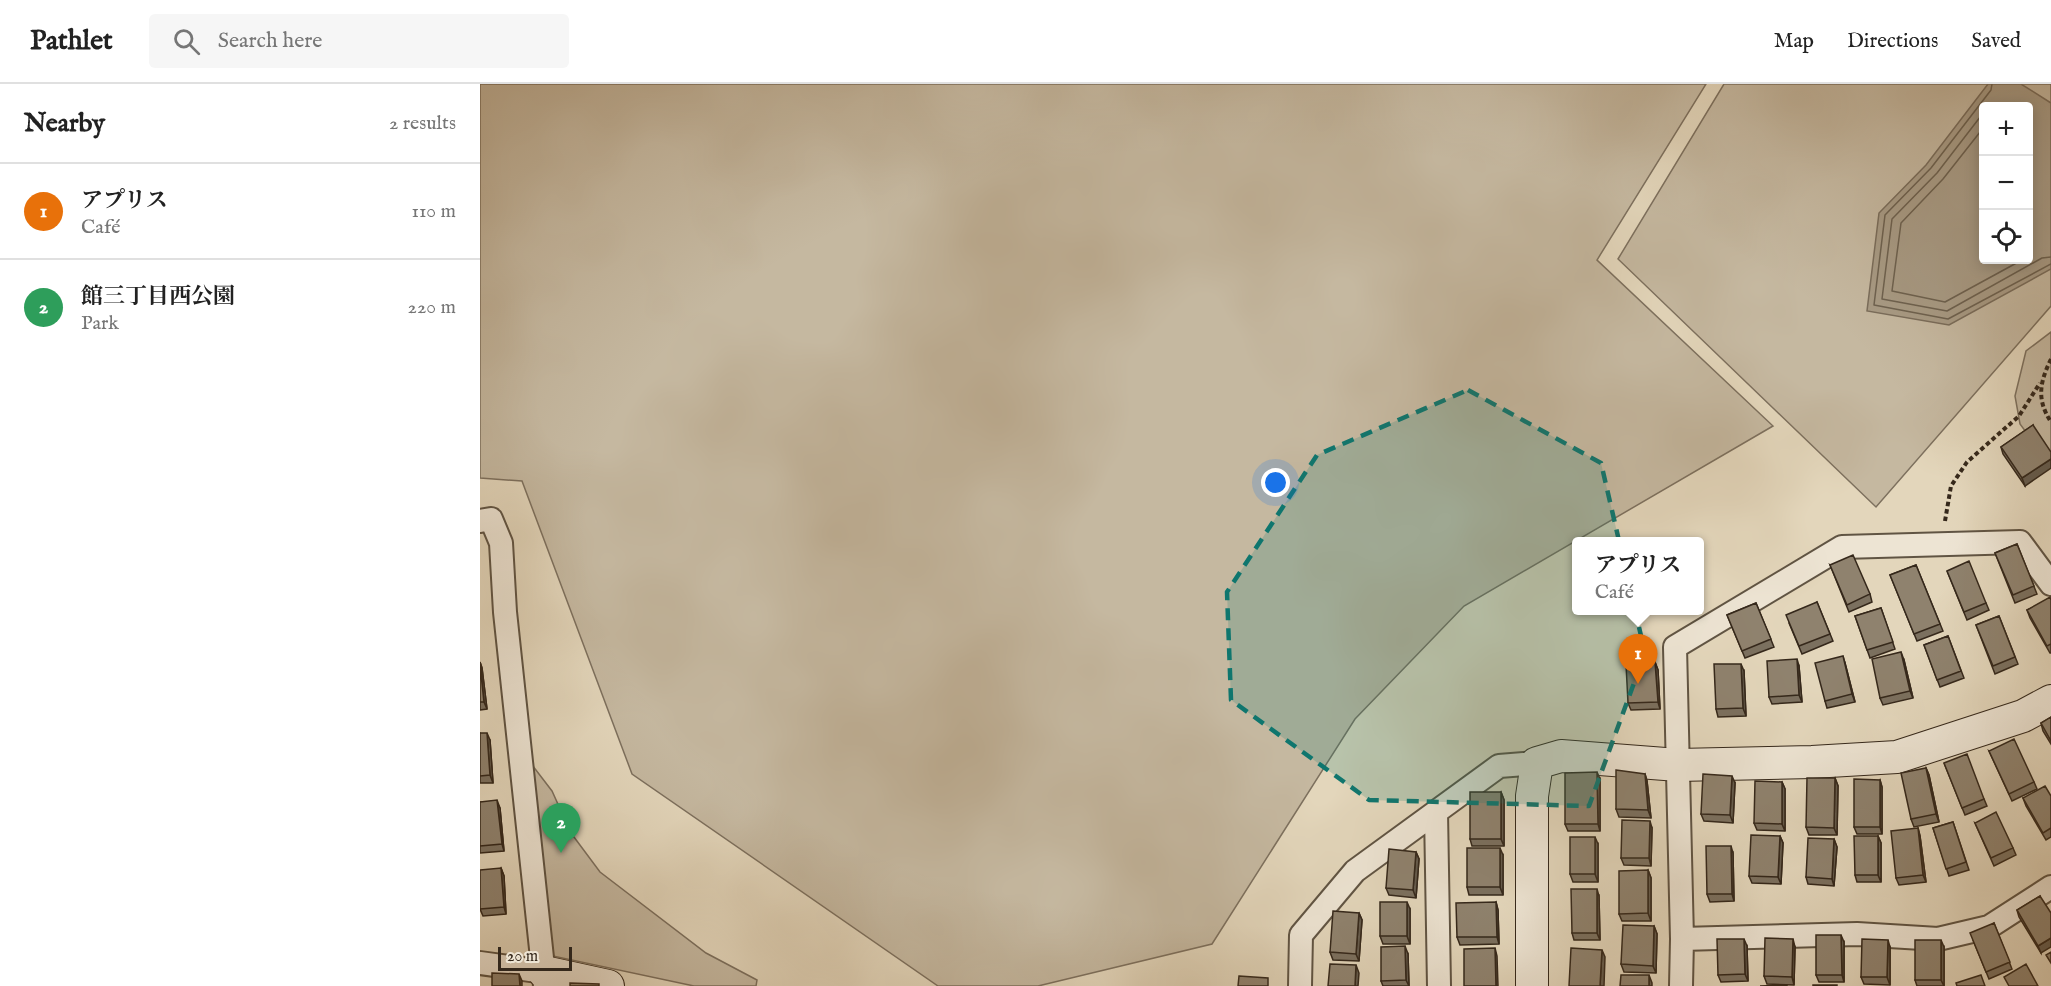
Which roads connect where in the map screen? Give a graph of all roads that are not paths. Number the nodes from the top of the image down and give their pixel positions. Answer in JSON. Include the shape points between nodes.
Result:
{"nodes":[{"id":1,"x":480,"y":521,"type":"edge"},
{"id":2,"x":2051,"y":584,"type":"edge"},
{"id":3,"x":2051,"y":701,"type":"edge"},
{"id":4,"x":1537,"y":763,"type":"junction"},
{"id":5,"x":1678,"y":765,"type":"junction"},
{"id":6,"x":1436,"y":812,"type":"junction"},
{"id":7,"x":2051,"y":887,"type":"edge"},
{"id":8,"x":1682,"y":939,"type":"junction"},
{"id":9,"x":480,"y":963,"type":"edge"},
{"id":10,"x":545,"y":979,"type":"edge"},
{"id":11,"x":608,"y":986,"type":"edge"},
{"id":12,"x":1300,"y":986,"type":"edge"},
{"id":13,"x":1439,"y":986,"type":"edge"},
{"id":14,"x":1532,"y":986,"type":"edge"},
{"id":15,"x":1681,"y":986,"type":"edge"}],
"edges":[{"from":1,"to":10,"type":"street","via":[[491,519],[501,543]]},
{"from":2,"to":5,"type":"street","via":[[2020,542],[1842,547],[1675,647]]},
{"from":3,"to":5,"type":"street","via":[[2024,716],[1897,757]]},
{"from":4,"to":5,"type":"street","via":[[1561,756]]},
{"from":4,"to":6,"type":"street","via":[[1499,766]]},
{"from":4,"to":14,"type":"street","via":[[1532,796]]},
{"from":5,"to":8,"type":"street"},
{"from":6,"to":12,"type":"street","via":[[1355,872],[1301,935]]},
{"from":6,"to":13,"type":"street"},
{"from":7,"to":8,"type":"street","via":[[1989,927],[1938,939],[1857,934]]},
{"from":8,"to":15,"type":"street"},
{"from":9,"to":10,"type":"street"},
{"from":10,"to":11,"type":"street"}]}
